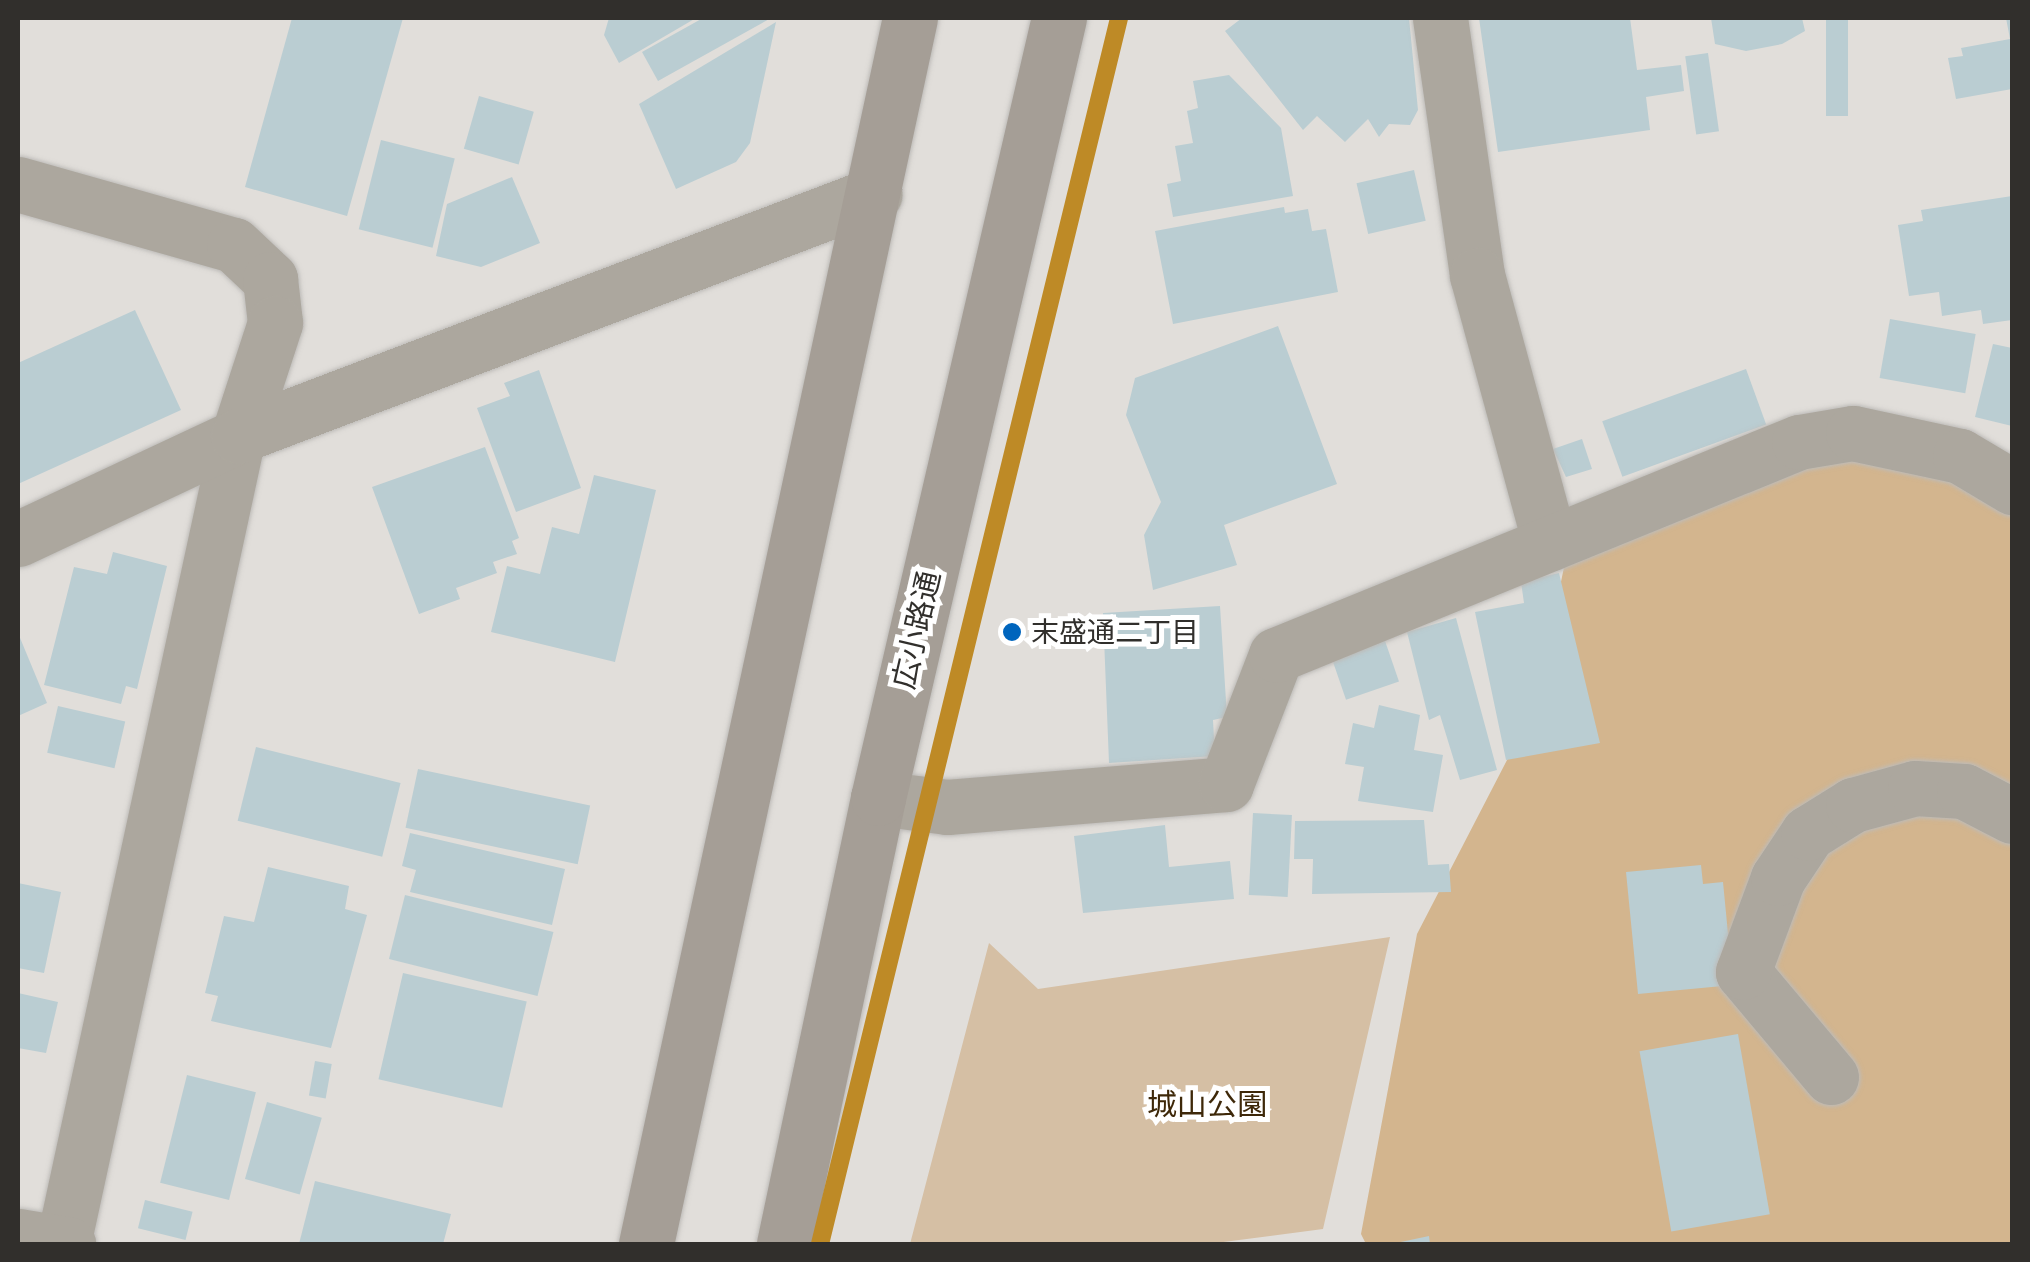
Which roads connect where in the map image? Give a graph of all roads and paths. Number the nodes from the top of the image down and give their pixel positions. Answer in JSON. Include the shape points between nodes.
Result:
{"nodes":[{"id":1,"x":910,"y":18,"type":"edge"},
{"id":2,"x":1060,"y":18,"type":"edge"},
{"id":3,"x":1440,"y":18,"type":"edge"},
{"id":4,"x":18,"y":184,"type":"edge"},
{"id":5,"x":875,"y":194,"type":"junction"},
{"id":6,"x":238,"y":436,"type":"junction"},
{"id":7,"x":2012,"y":487,"type":"edge"},
{"id":8,"x":18,"y":539,"type":"edge"},
{"id":9,"x":1550,"y":542,"type":"junction"},
{"id":10,"x":878,"y":798,"type":"junction"},
{"id":11,"x":2012,"y":816,"type":"edge"},
{"id":12,"x":1831,"y":1077,"type":"dead end"},
{"id":13,"x":18,"y":1236,"type":"edge"},
{"id":14,"x":65,"y":1244,"type":"edge"},
{"id":15,"x":646,"y":1244,"type":"edge"},
{"id":16,"x":784,"y":1244,"type":"edge"}],
"edges":[{"from":1,"to":5,"type":"main road"},
{"from":2,"to":10,"type":"main road","name":"広小路通"},
{"from":3,"to":9,"type":"street","via":[[1477,275]]},
{"from":4,"to":6,"type":"street","via":[[234,244],[270,279],[274,323]]},
{"from":5,"to":6,"type":"street"},
{"from":5,"to":15,"type":"main road"},
{"from":6,"to":8,"type":"street"},
{"from":6,"to":14,"type":"street"},
{"from":7,"to":9,"type":"street","via":[[1960,456],[1853,433],[1799,442]]},
{"from":9,"to":10,"type":"street","via":[[1276,655],[1226,784],[947,806]]},
{"from":10,"to":16,"type":"main road","name":"広小路通"},
{"from":11,"to":12,"type":"street","via":[[1964,791],[1915,788],[1853,805],[1808,833],[1778,878],[1743,972]]},
{"from":13,"to":14,"type":"street"}]}
